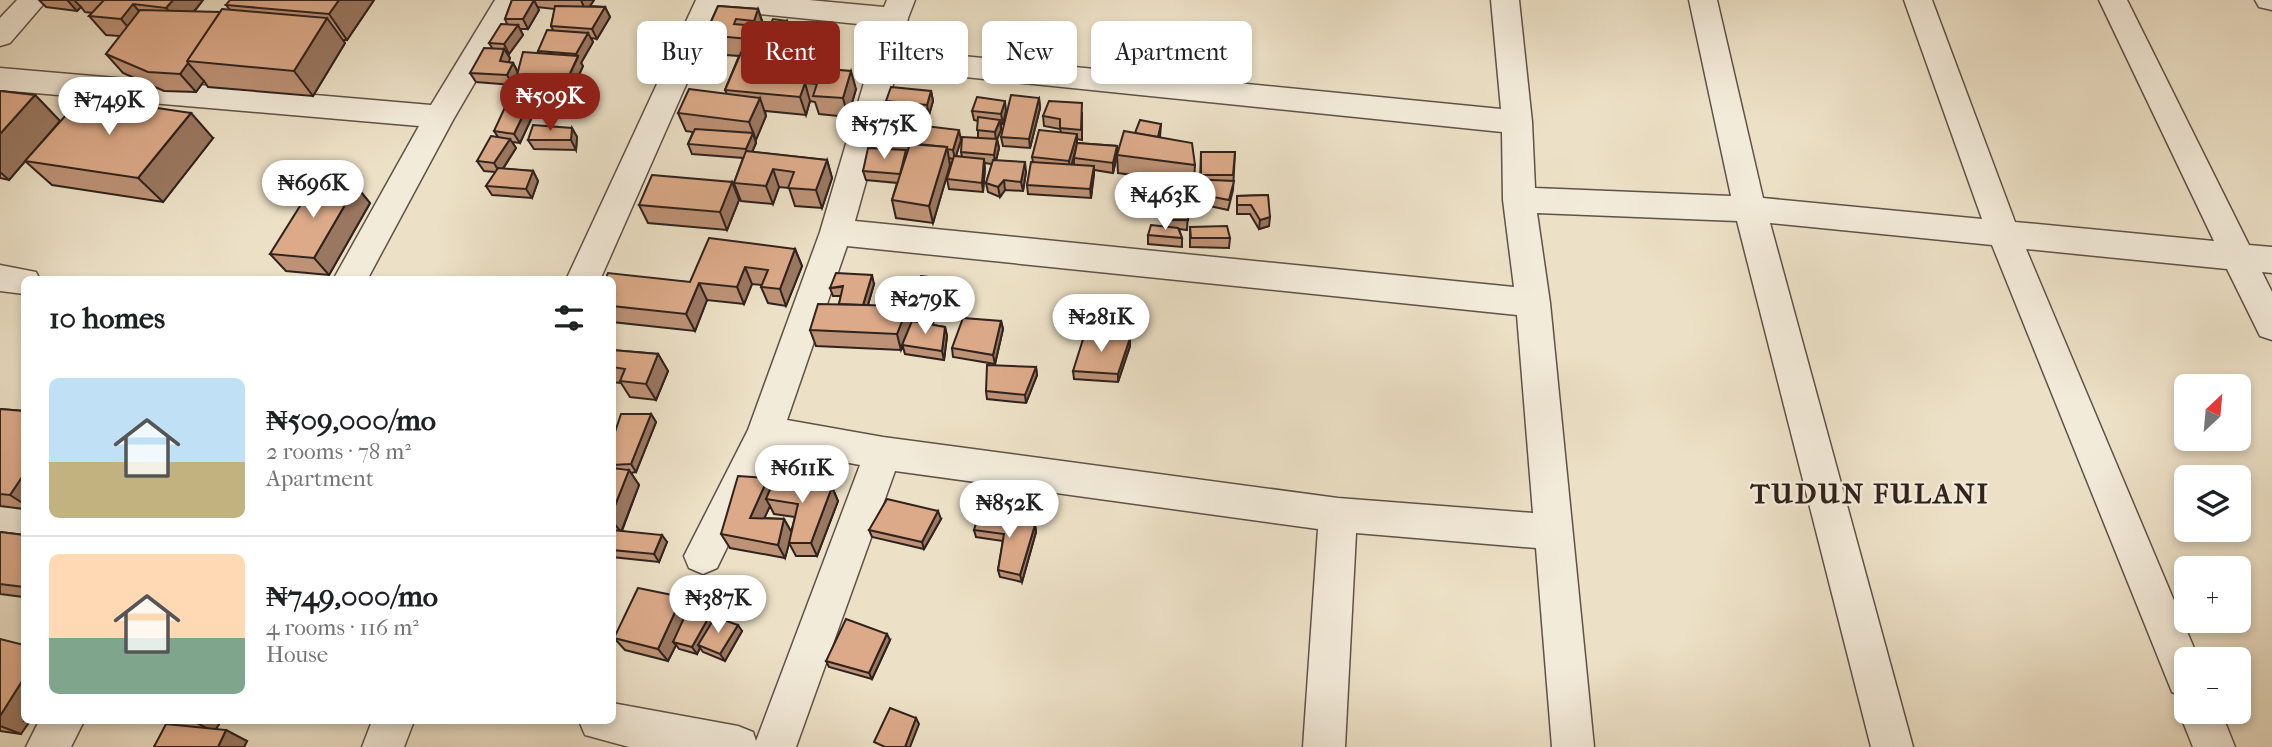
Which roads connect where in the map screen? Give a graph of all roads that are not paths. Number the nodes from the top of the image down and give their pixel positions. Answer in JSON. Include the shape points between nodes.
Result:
{"nodes":[{"id":1,"x":33,"y":0,"type":"edge"},
{"id":2,"x":509,"y":0,"type":"edge"},
{"id":3,"x":710,"y":0,"type":"edge"},
{"id":4,"x":1505,"y":0,"type":"edge"},
{"id":5,"x":1703,"y":0,"type":"edge"},
{"id":6,"x":1918,"y":0,"type":"edge"},
{"id":7,"x":2113,"y":0,"type":"edge"},
{"id":8,"x":898,"y":9,"type":"edge"},
{"id":9,"x":0,"y":36,"type":"edge"},
{"id":10,"x":968,"y":67,"type":"edge"},
{"id":11,"x":0,"y":79,"type":"edge"},
{"id":12,"x":879,"y":84,"type":"edge"},
{"id":13,"x":439,"y":117,"type":"junction"},
{"id":14,"x":1517,"y":122,"type":"junction"},
{"id":15,"x":1519,"y":200,"type":"junction"},
{"id":16,"x":1750,"y":209,"type":"junction"},
{"id":17,"x":836,"y":232,"type":"junction"},
{"id":18,"x":2003,"y":233,"type":"junction"},
{"id":19,"x":2236,"y":256,"type":"junction"},
{"id":20,"x":2272,"y":260,"type":"edge"},
{"id":21,"x":352,"y":276,"type":"edge"},
{"id":22,"x":585,"y":276,"type":"edge"},
{"id":23,"x":0,"y":278,"type":"edge"},
{"id":24,"x":21,"y":281,"type":"edge"},
{"id":25,"x":1533,"y":303,"type":"junction"},
{"id":26,"x":2272,"y":326,"type":"edge"},
{"id":27,"x":765,"y":432,"type":"junction"},
{"id":28,"x":883,"y":453,"type":"junction"},
{"id":29,"x":1338,"y":515,"type":"junction"},
{"id":30,"x":0,"y":519,"type":"edge"},
{"id":31,"x":21,"y":522,"type":"edge"},
{"id":32,"x":1554,"y":532,"type":"junction"},
{"id":33,"x":703,"y":556,"type":"dead end"},
{"id":34,"x":2174,"y":649,"type":"edge"},
{"id":35,"x":61,"y":724,"type":"edge"},
{"id":36,"x":392,"y":724,"type":"edge"},
{"id":37,"x":610,"y":724,"type":"edge"},
{"id":38,"x":2205,"y":724,"type":"edge"},
{"id":39,"x":668,"y":741,"type":"edge"},
{"id":40,"x":47,"y":747,"type":"edge"},
{"id":41,"x":383,"y":747,"type":"edge"},
{"id":42,"x":738,"y":747,"type":"edge"},
{"id":43,"x":775,"y":747,"type":"edge"},
{"id":44,"x":1324,"y":747,"type":"edge"},
{"id":45,"x":1573,"y":747,"type":"edge"},
{"id":46,"x":1892,"y":747,"type":"edge"},
{"id":47,"x":2214,"y":747,"type":"edge"}],
"edges":[{"from":1,"to":9,"type":"street"},
{"from":2,"to":13,"type":"street"},
{"from":3,"to":8,"type":"street"},
{"from":3,"to":22,"type":"street"},
{"from":4,"to":14,"type":"street"},
{"from":5,"to":16,"type":"street"},
{"from":6,"to":18,"type":"street"},
{"from":7,"to":19,"type":"street"},
{"from":10,"to":14,"type":"street"},
{"from":11,"to":13,"type":"street"},
{"from":12,"to":17,"type":"street"},
{"from":13,"to":21,"type":"street"},
{"from":14,"to":15,"type":"street"},
{"from":15,"to":16,"type":"street"},
{"from":15,"to":25,"type":"street"},
{"from":16,"to":18,"type":"street"},
{"from":16,"to":46,"type":"street"},
{"from":17,"to":25,"type":"street"},
{"from":17,"to":27,"type":"street"},
{"from":18,"to":19,"type":"street"},
{"from":18,"to":34,"type":"street"},
{"from":19,"to":20,"type":"street"},
{"from":19,"to":26,"type":"street"},
{"from":23,"to":24,"type":"street"},
{"from":25,"to":32,"type":"street"},
{"from":27,"to":28,"type":"street"},
{"from":27,"to":33,"type":"street"},
{"from":28,"to":29,"type":"street"},
{"from":28,"to":43,"type":"street"},
{"from":29,"to":32,"type":"street"},
{"from":29,"to":44,"type":"street"},
{"from":30,"to":31,"type":"street"},
{"from":32,"to":45,"type":"street"},
{"from":35,"to":40,"type":"street"},
{"from":36,"to":41,"type":"street"},
{"from":37,"to":39,"type":"street"},
{"from":38,"to":47,"type":"street"},
{"from":39,"to":42,"type":"street"}]}
